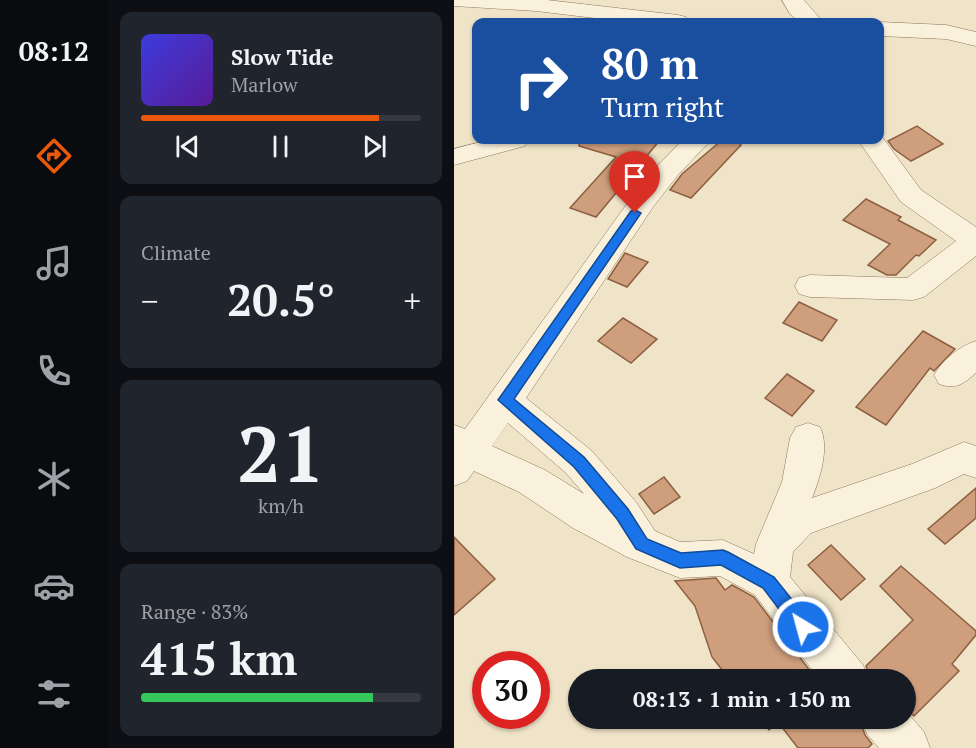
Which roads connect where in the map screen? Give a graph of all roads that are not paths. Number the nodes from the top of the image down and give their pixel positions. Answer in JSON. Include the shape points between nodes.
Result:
{"nodes":[{"id":1,"x":454,"y":0,"type":"edge"},
{"id":2,"x":793,"y":0,"type":"edge"},
{"id":3,"x":645,"y":18,"type":"edge"},
{"id":4,"x":808,"y":18,"type":"edge"},
{"id":5,"x":884,"y":29,"type":"edge"},
{"id":6,"x":976,"y":39,"type":"edge"},
{"id":7,"x":501,"y":144,"type":"edge"},
{"id":8,"x":693,"y":144,"type":"edge"},
{"id":9,"x":874,"y":144,"type":"edge"},
{"id":10,"x":454,"y":157,"type":"edge"},
{"id":11,"x":975,"y":241,"type":"edge"},
{"id":12,"x":810,"y":286,"type":"dead end"},
{"id":13,"x":976,"y":353,"type":"edge"},
{"id":14,"x":951,"y":375,"type":"dead end"},
{"id":15,"x":505,"y":400,"type":"junction"},
{"id":16,"x":808,"y":438,"type":"dead end"},
{"id":17,"x":458,"y":454,"type":"edge"},
{"id":18,"x":976,"y":463,"type":"edge"},
{"id":19,"x":641,"y":544,"type":"junction"},
{"id":20,"x":775,"y":544,"type":"junction"},
{"id":21,"x":769,"y":582,"type":"junction"},
{"id":22,"x":838,"y":669,"type":"edge"},
{"id":23,"x":892,"y":729,"type":"edge"},
{"id":24,"x":908,"y":748,"type":"edge"}],
"edges":[{"from":1,"to":3,"type":"street"},
{"from":2,"to":4,"type":"street"},
{"from":5,"to":6,"type":"street","via":[[946,32]]},
{"from":7,"to":10,"type":"street"},
{"from":8,"to":15,"type":"street","via":[[673,161],[647,196]]},
{"from":9,"to":11,"type":"street","via":[[911,196]]},
{"from":11,"to":12,"type":"street","via":[[913,289]]},
{"from":13,"to":14,"type":"street"},
{"from":15,"to":17,"type":"street"},
{"from":15,"to":19,"type":"street","via":[[579,462],[623,514]]},
{"from":16,"to":20,"type":"street","via":[[800,482]]},
{"from":17,"to":19,"type":"street","via":[[495,463],[532,481],[586,516]]},
{"from":18,"to":20,"type":"street","via":[[964,457],[922,477],[798,520]]},
{"from":19,"to":21,"type":"street","via":[[680,561],[723,558]]},
{"from":20,"to":21,"type":"street"},
{"from":21,"to":22,"type":"street"},
{"from":23,"to":24,"type":"street"}]}
